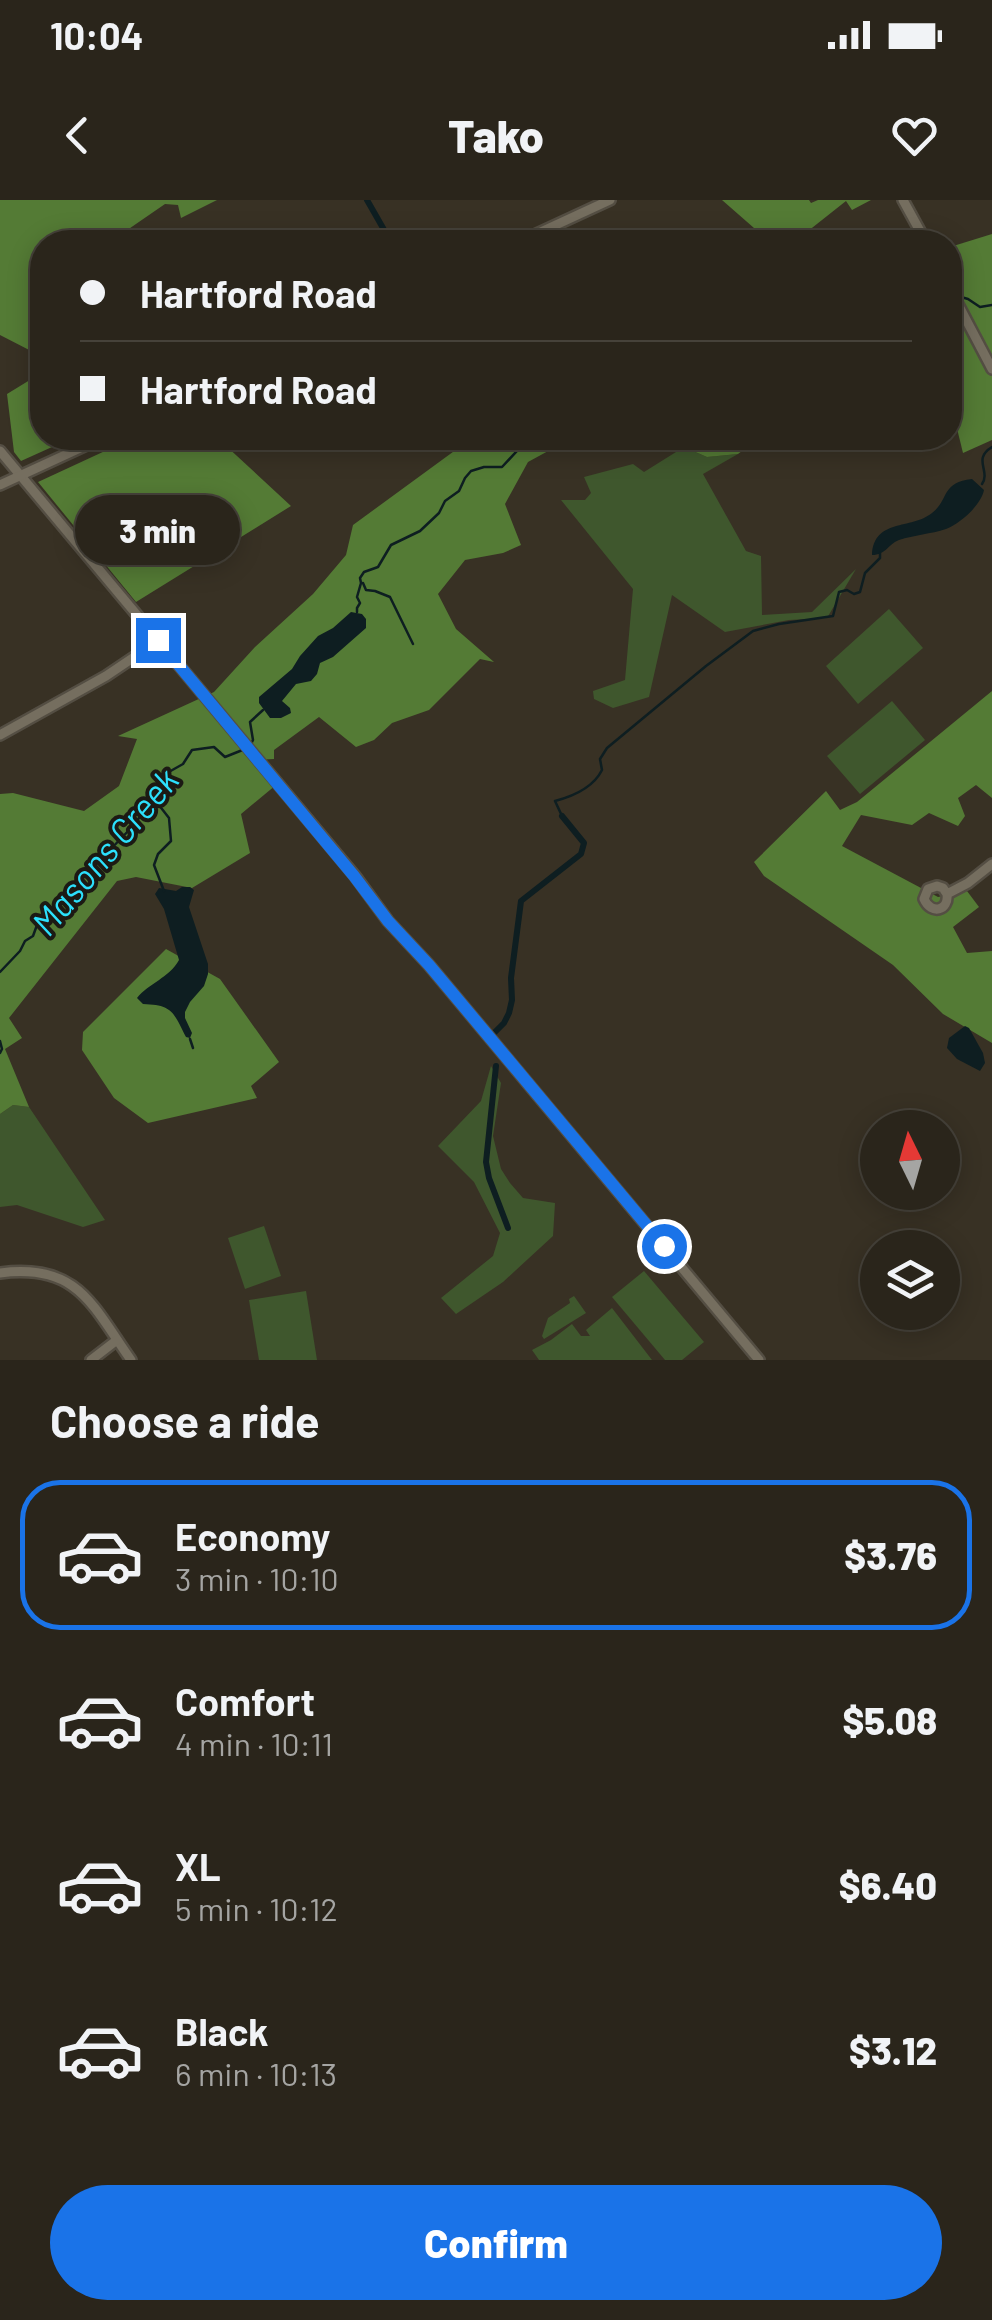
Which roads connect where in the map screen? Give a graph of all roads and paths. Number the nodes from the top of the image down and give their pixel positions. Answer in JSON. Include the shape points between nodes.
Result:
{"nodes":[{"id":1,"x":610,"y":200,"type":"edge"},
{"id":2,"x":903,"y":200,"type":"edge"},
{"id":3,"x":545,"y":230,"type":"edge"},
{"id":4,"x":919,"y":230,"type":"edge"},
{"id":5,"x":962,"y":312,"type":"edge"},
{"id":6,"x":992,"y":369,"type":"edge"},
{"id":7,"x":75,"y":450,"type":"edge"},
{"id":8,"x":0,"y":451,"type":"edge"},
{"id":9,"x":20,"y":475,"type":"junction"},
{"id":10,"x":0,"y":485,"type":"edge"},
{"id":11,"x":158,"y":640,"type":"junction"},
{"id":12,"x":0,"y":736,"type":"edge"},
{"id":13,"x":992,"y":864,"type":"edge"},
{"id":14,"x":948,"y":894,"type":"dead end"},
{"id":15,"x":0,"y":1272,"type":"edge"},
{"id":16,"x":116,"y":1340,"type":"junction"},
{"id":17,"x":90,"y":1360,"type":"edge"},
{"id":18,"x":130,"y":1360,"type":"edge"},
{"id":19,"x":759,"y":1360,"type":"edge"}],
"edges":[{"from":1,"to":3,"type":"street"},
{"from":2,"to":4,"type":"street"},
{"from":5,"to":6,"type":"street"},
{"from":7,"to":9,"type":"street"},
{"from":8,"to":9,"type":"street"},
{"from":9,"to":10,"type":"street"},
{"from":9,"to":11,"type":"street"},
{"from":11,"to":12,"type":"street"},
{"from":11,"to":19,"type":"street"},
{"from":13,"to":14,"type":"street"},
{"from":15,"to":16,"type":"street","via":[[37,1272],[70,1283]]},
{"from":16,"to":17,"type":"street"},
{"from":16,"to":18,"type":"street"}]}
